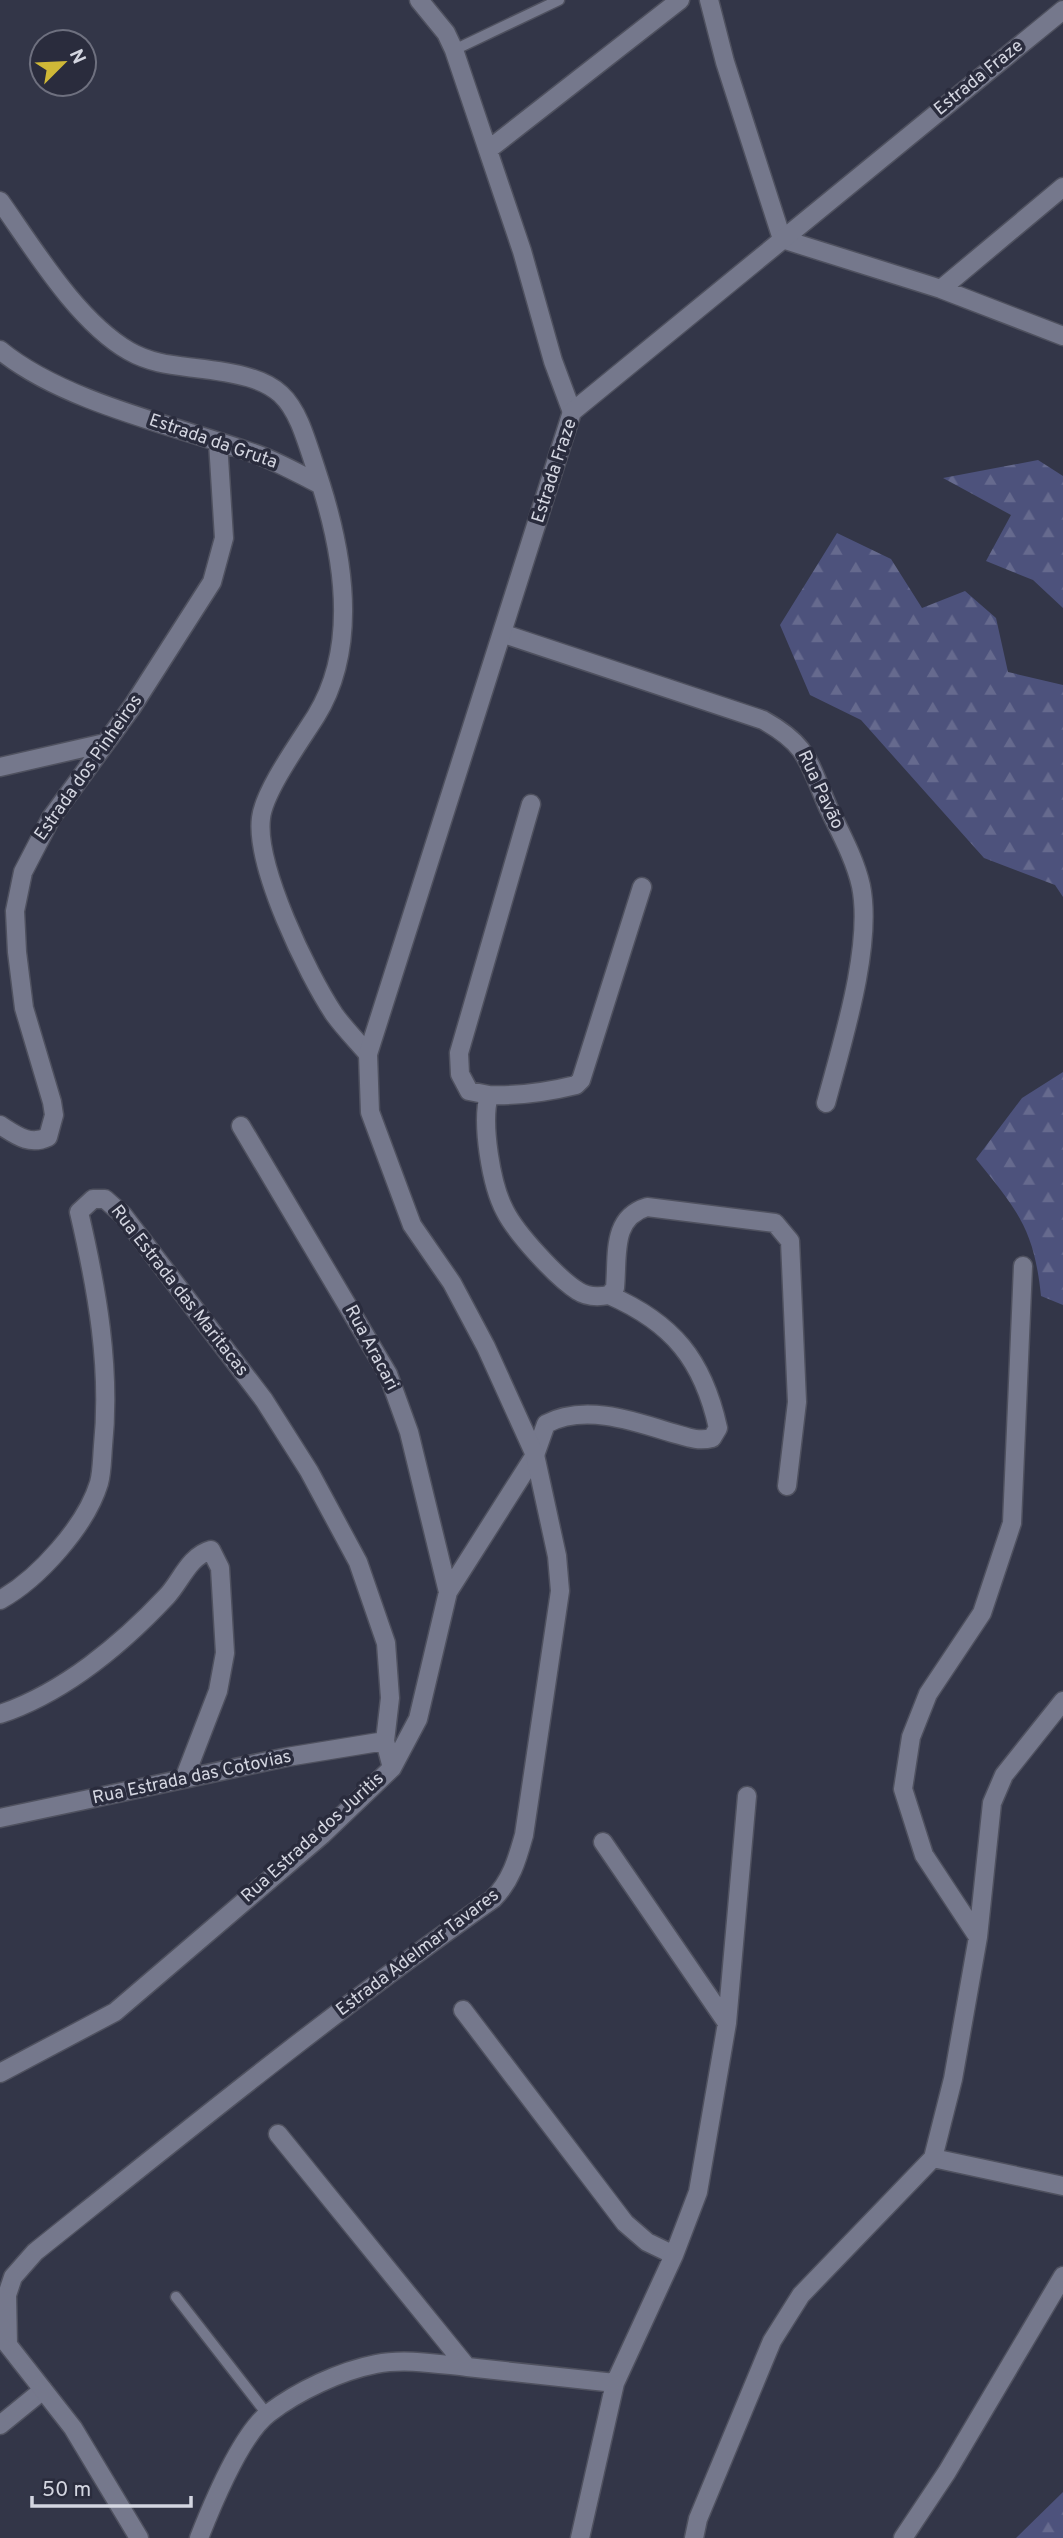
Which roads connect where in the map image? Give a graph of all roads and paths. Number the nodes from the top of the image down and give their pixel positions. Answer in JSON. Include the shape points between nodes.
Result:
{"nodes":[{"id":1,"x":419,"y":0,"type":"edge"},
{"id":2,"x":559,"y":0,"type":"edge"},
{"id":3,"x":680,"y":0,"type":"edge"},
{"id":4,"x":709,"y":0,"type":"edge"},
{"id":5,"x":1063,"y":10,"type":"edge"},
{"id":6,"x":454,"y":50,"type":"junction"},
{"id":7,"x":488,"y":150,"type":"junction"},
{"id":8,"x":1063,"y":187,"type":"edge"},
{"id":9,"x":0,"y":201,"type":"edge"},
{"id":10,"x":782,"y":239,"type":"junction"},
{"id":11,"x":942,"y":289,"type":"junction"},
{"id":12,"x":1063,"y":336,"type":"edge"},
{"id":13,"x":0,"y":350,"type":"edge"},
{"id":14,"x":572,"y":412,"type":"junction"},
{"id":15,"x":218,"y":443,"type":"junction"},
{"id":16,"x":321,"y":485,"type":"junction"},
{"id":17,"x":504,"y":634,"type":"junction"},
{"id":18,"x":105,"y":743,"type":"junction"},
{"id":19,"x":0,"y":767,"type":"edge"},
{"id":20,"x":531,"y":804,"type":"dead end"},
{"id":21,"x":642,"y":887,"type":"dead end"},
{"id":22,"x":368,"y":1054,"type":"junction"},
{"id":23,"x":489,"y":1095,"type":"junction"},
{"id":24,"x":826,"y":1103,"type":"dead end"},
{"id":25,"x":0,"y":1125,"type":"edge"},
{"id":26,"x":241,"y":1126,"type":"dead end"},
{"id":27,"x":1023,"y":1266,"type":"dead end"},
{"id":28,"x":609,"y":1295,"type":"junction"},
{"id":29,"x":535,"y":1455,"type":"junction"},
{"id":30,"x":787,"y":1486,"type":"dead end"},
{"id":31,"x":448,"y":1592,"type":"junction"},
{"id":32,"x":0,"y":1600,"type":"edge"},
{"id":33,"x":1063,"y":1701,"type":"edge"},
{"id":34,"x":0,"y":1714,"type":"edge"},
{"id":35,"x":384,"y":1741,"type":"junction"},
{"id":36,"x":392,"y":1768,"type":"junction"},
{"id":37,"x":184,"y":1779,"type":"junction"},
{"id":38,"x":747,"y":1796,"type":"dead end"},
{"id":39,"x":0,"y":1818,"type":"edge"},
{"id":40,"x":603,"y":1842,"type":"dead end"},
{"id":41,"x":978,"y":1937,"type":"junction"},
{"id":42,"x":463,"y":2010,"type":"dead end"},
{"id":43,"x":727,"y":2024,"type":"junction"},
{"id":44,"x":0,"y":2073,"type":"edge"},
{"id":45,"x":278,"y":2134,"type":"dead end"},
{"id":46,"x":933,"y":2158,"type":"junction"},
{"id":47,"x":1063,"y":2186,"type":"edge"},
{"id":48,"x":674,"y":2255,"type":"junction"},
{"id":49,"x":1063,"y":2276,"type":"edge"},
{"id":50,"x":176,"y":2297,"type":"dead end"},
{"id":51,"x":4,"y":2345,"type":"edge"},
{"id":52,"x":467,"y":2367,"type":"junction"},
{"id":53,"x":615,"y":2383,"type":"junction"},
{"id":54,"x":43,"y":2390,"type":"junction"},
{"id":55,"x":267,"y":2414,"type":"junction"},
{"id":56,"x":0,"y":2425,"type":"edge"},
{"id":57,"x":139,"y":2538,"type":"edge"},
{"id":58,"x":199,"y":2538,"type":"edge"},
{"id":59,"x":580,"y":2538,"type":"edge"},
{"id":60,"x":694,"y":2538,"type":"edge"},
{"id":61,"x":903,"y":2538,"type":"edge"}],
"edges":[{"from":1,"to":6,"type":"street"},
{"from":2,"to":6,"type":"lane"},
{"from":3,"to":7,"type":"street"},
{"from":4,"to":10,"type":"street"},
{"from":5,"to":10,"type":"street","name":"Estrada Fraze"},
{"from":6,"to":7,"type":"street"},
{"from":7,"to":14,"type":"street"},
{"from":8,"to":11,"type":"street"},
{"from":9,"to":16,"type":"street","via":[[89,318],[126,349],[154,363],[241,373],[284,394]]},
{"from":10,"to":11,"type":"street"},
{"from":10,"to":14,"type":"street","name":"Estrada Fraze"},
{"from":11,"to":12,"type":"street"},
{"from":13,"to":15,"type":"street","name":"Estrada da Gruta","via":[[71,391]]},
{"from":14,"to":17,"type":"street","name":"Estrada Fraze"},
{"from":15,"to":16,"type":"street","name":"Estrada da Gruta"},
{"from":15,"to":18,"type":"street","name":"Estrada dos Pinheiros","via":[[224,538],[212,582]]},
{"from":16,"to":22,"type":"street","via":[[337,561],[342,642],[327,697],[295,744],[261,815],[260,838],[268,874],[308,964],[334,1014]]},
{"from":17,"to":22,"type":"street","name":"Estrada Fraze"},
{"from":17,"to":24,"type":"street","name":"Rua Pavão","via":[[763,720],[790,736],[804,752],[856,870],[864,911],[846,1024]]},
{"from":18,"to":19,"type":"street"},
{"from":18,"to":25,"type":"street","name":"Estrada dos Pinheiros","via":[[32,849],[15,911],[24,1008],[52,1102],[53,1124],[48,1137],[36,1142]]},
{"from":20,"to":23,"type":"street","via":[[459,1053],[460,1074],[469,1091]]},
{"from":21,"to":23,"type":"street","via":[[581,1080],[576,1085],[520,1096]]},
{"from":22,"to":29,"type":"street","name":"Estrada Adelmar Tavares","via":[[370,1112],[412,1224],[458,1293]]},
{"from":23,"to":28,"type":"street","via":[[485,1109],[494,1180],[505,1212],[527,1242],[578,1292]]},
{"from":26,"to":31,"type":"street","name":"Rua Aracari","via":[[388,1374],[409,1432]]},
{"from":27,"to":41,"type":"street","via":[[1012,1523],[982,1613],[928,1694],[911,1737],[903,1789],[924,1856]]},
{"from":28,"to":29,"type":"street","name":"Rua Estrada dos Juritis","via":[[634,1306],[677,1337],[706,1388],[718,1428],[712,1438],[699,1441],[628,1420],[563,1415],[546,1424]]},
{"from":28,"to":30,"type":"street","via":[[615,1287],[620,1226],[633,1211],[647,1207],[775,1223],[783,1229],[790,1241],[797,1402]]},
{"from":29,"to":31,"type":"street","name":"Rua Estrada dos Juritis"},
{"from":29,"to":51,"type":"street","name":"Estrada Adelmar Tavares","via":[[560,1591],[524,1835],[504,1888],[247,2083],[35,2252],[13,2277],[7,2295]]},
{"from":31,"to":36,"type":"street","name":"Rua Estrada dos Juritis","via":[[418,1719]]},
{"from":32,"to":35,"type":"street","name":"Rua Estrada das Maritacas","via":[[40,1571],[83,1516],[99,1483],[106,1417],[104,1350],[79,1212],[93,1199],[105,1199],[123,1215],[264,1400],[358,1562],[386,1643],[390,1698]]},
{"from":33,"to":41,"type":"street","via":[[998,1786],[992,1803]]},
{"from":34,"to":37,"type":"street","via":[[99,1658],[168,1595],[200,1554],[211,1550],[220,1568],[225,1653],[218,1692]]},
{"from":35,"to":36,"type":"street","name":"Rua Estrada das Maritacas"},
{"from":35,"to":37,"type":"street","name":"Rua Estrada das Cotovias"},
{"from":36,"to":44,"type":"street","name":"Rua Estrada dos Juritis","via":[[322,1835],[115,2012]]},
{"from":37,"to":39,"type":"street","name":"Rua Estrada das Cotovias"},
{"from":38,"to":43,"type":"street"},
{"from":40,"to":43,"type":"street"},
{"from":41,"to":46,"type":"street","via":[[953,2079]]},
{"from":42,"to":48,"type":"street","via":[[625,2223],[647,2242]]},
{"from":43,"to":48,"type":"street","via":[[698,2192]]},
{"from":45,"to":52,"type":"street"},
{"from":46,"to":47,"type":"street"},
{"from":46,"to":60,"type":"street","via":[[801,2295],[786,2318],[754,2382]]},
{"from":48,"to":53,"type":"street"},
{"from":49,"to":61,"type":"street"},
{"from":50,"to":55,"type":"lane"},
{"from":51,"to":54,"type":"street","name":"Estrada Adelmar Tavares"},
{"from":52,"to":53,"type":"street"},
{"from":52,"to":55,"type":"street","via":[[377,2363],[342,2374]]},
{"from":53,"to":59,"type":"street"},
{"from":54,"to":56,"type":"street"},
{"from":54,"to":57,"type":"street","name":"Estrada Adelmar Tavares","via":[[73,2428]]},
{"from":55,"to":58,"type":"street","via":[[220,2484]]}]}
